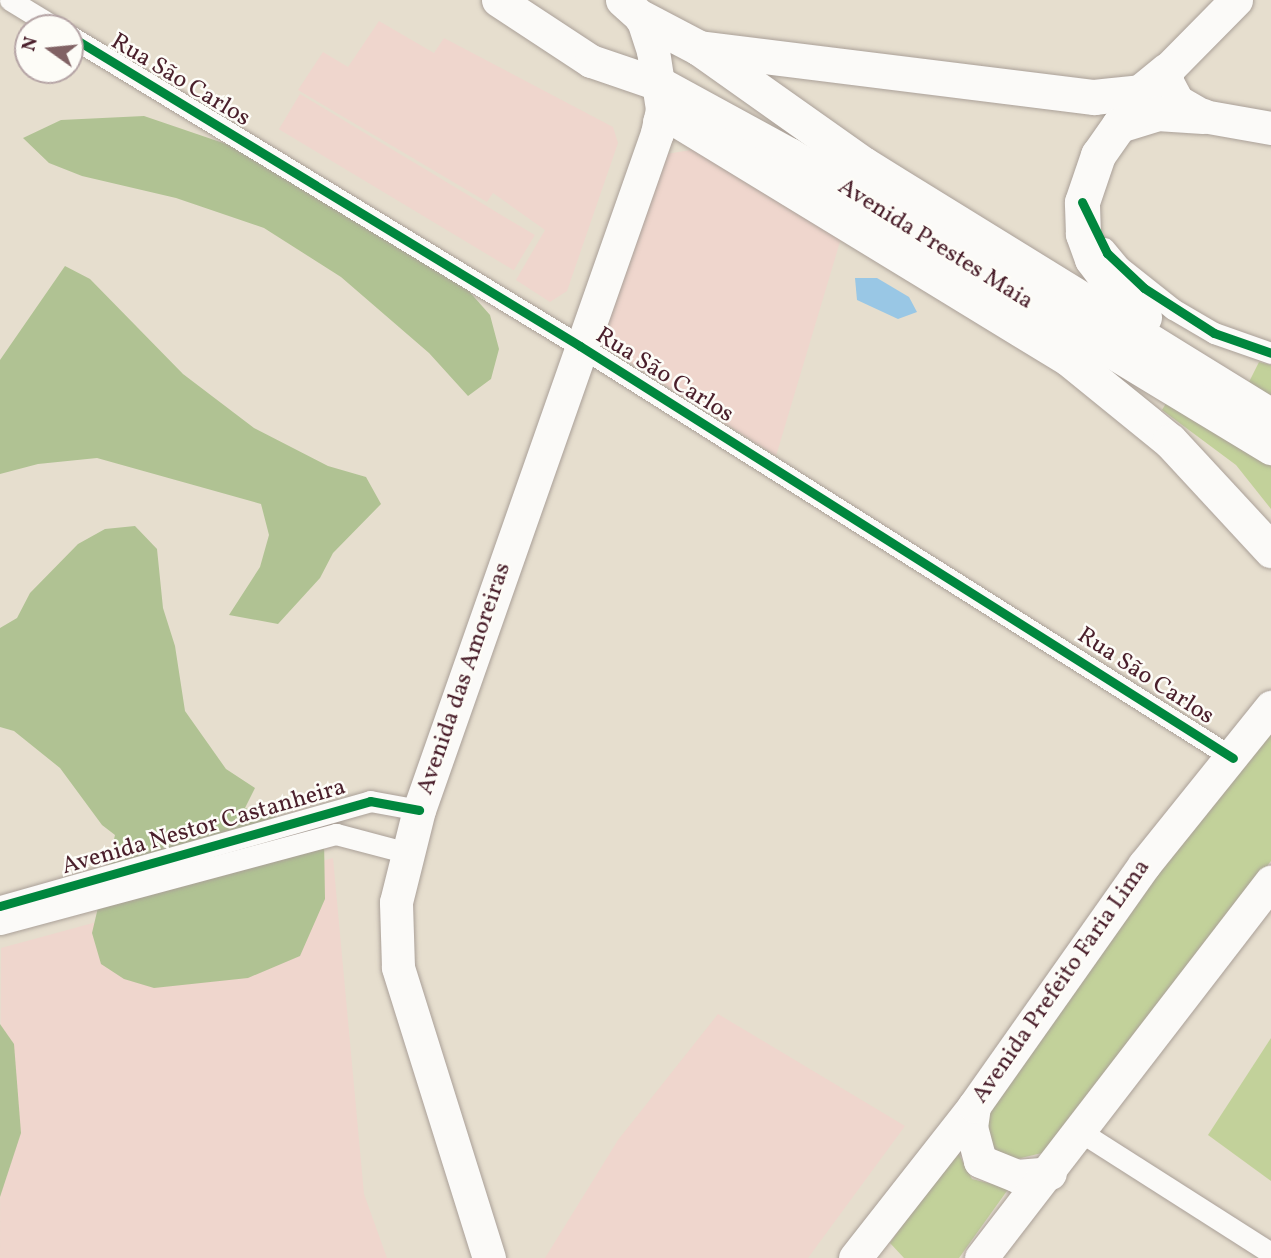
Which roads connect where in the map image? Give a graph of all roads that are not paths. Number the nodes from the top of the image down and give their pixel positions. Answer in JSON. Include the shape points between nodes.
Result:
{"nodes":[{"id":1,"x":10,"y":0,"type":"edge"},
{"id":2,"x":498,"y":0,"type":"edge"},
{"id":3,"x":1236,"y":0,"type":"edge"},
{"id":4,"x":632,"y":9,"type":"edge"},
{"id":5,"x":521,"y":11,"type":"edge"},
{"id":6,"x":33,"y":14,"type":"edge"},
{"id":7,"x":84,"y":45,"type":"edge"},
{"id":8,"x":699,"y":48,"type":"junction"},
{"id":9,"x":1167,"y":70,"type":"junction"},
{"id":10,"x":661,"y":85,"type":"junction"},
{"id":11,"x":1061,"y":90,"type":"junction"},
{"id":12,"x":1203,"y":116,"type":"junction"},
{"id":13,"x":660,"y":122,"type":"junction"},
{"id":14,"x":1271,"y":128,"type":"edge"},
{"id":15,"x":1098,"y":155,"type":"junction"},
{"id":16,"x":1082,"y":202,"type":"junction"},
{"id":17,"x":580,"y":346,"type":"junction"},
{"id":18,"x":1271,"y":353,"type":"edge"},
{"id":19,"x":1231,"y":391,"type":"junction"},
{"id":20,"x":1271,"y":416,"type":"edge"},
{"id":21,"x":1271,"y":447,"type":"edge"},
{"id":22,"x":1271,"y":550,"type":"edge"},
{"id":23,"x":1271,"y":707,"type":"edge"},
{"id":24,"x":1233,"y":758,"type":"junction"},
{"id":25,"x":419,"y":810,"type":"junction"},
{"id":26,"x":408,"y":853,"type":"junction"},
{"id":27,"x":1271,"y":882,"type":"edge"},
{"id":28,"x":0,"y":906,"type":"edge"},
{"id":29,"x":0,"y":924,"type":"edge"},
{"id":30,"x":974,"y":1106,"type":"junction"},
{"id":31,"x":1082,"y":1132,"type":"junction"},
{"id":32,"x":1050,"y":1173,"type":"junction"},
{"id":33,"x":1271,"y":1253,"type":"edge"},
{"id":34,"x":489,"y":1258,"type":"edge"},
{"id":35,"x":855,"y":1258,"type":"edge"},
{"id":36,"x":981,"y":1258,"type":"edge"}],
"edges":[{"from":1,"to":6,"type":"street"},
{"from":2,"to":5,"type":"main road","name":"Avenida Prestes Maia"},
{"from":3,"to":9,"type":"main road"},
{"from":4,"to":8,"type":"highway"},
{"from":4,"to":10,"type":"main road","name":"Avenida das Amoreiras"},
{"from":5,"to":10,"type":"main road","name":"Avenida Prestes Maia","via":[[591,61]]},
{"from":7,"to":17,"type":"street","name":"Rua São Carlos"},
{"from":8,"to":11,"type":"highway"},
{"from":8,"to":19,"type":"highway","name":"Avenida Prestes Maia","via":[[863,164]]},
{"from":9,"to":11,"type":"highway","via":[[1140,92],[1113,98]]},
{"from":9,"to":12,"type":"main road","via":[[1171,94]]},
{"from":10,"to":13,"type":"main road","name":"Avenida das Amoreiras"},
{"from":10,"to":21,"type":"highway","name":"Avenida Prestes Maia","via":[[789,155]]},
{"from":11,"to":15,"type":"highway","via":[[1087,113]]},
{"from":12,"to":14,"type":"main road"},
{"from":12,"to":15,"type":"highway","via":[[1158,113],[1128,120]]},
{"from":13,"to":17,"type":"main road","name":"Avenida das Amoreiras"},
{"from":13,"to":22,"type":"highway","via":[[676,119],[1069,359],[1170,441]]},
{"from":15,"to":16,"type":"highway"},
{"from":16,"to":18,"type":"street","via":[[1107,253],[1144,288],[1214,333]]},
{"from":16,"to":19,"type":"highway","via":[[1085,242],[1104,279],[1144,317],[1213,366]]},
{"from":17,"to":24,"type":"street","name":"Rua São Carlos"},
{"from":17,"to":25,"type":"main road","name":"Avenida das Amoreiras"},
{"from":19,"to":20,"type":"highway","name":"Avenida Prestes Maia"},
{"from":23,"to":24,"type":"main road","name":"Avenida Prefeito Faria Lima"},
{"from":24,"to":30,"type":"main road","name":"Avenida Prefeito Faria Lima","via":[[1144,865]]},
{"from":25,"to":26,"type":"main road","name":"Avenida das Amoreiras"},
{"from":25,"to":28,"type":"street","name":"Avenida Nestor Castanheira","via":[[370,801]]},
{"from":26,"to":29,"type":"street","name":"Avenida Nestor Castanheira","via":[[336,834]]},
{"from":26,"to":34,"type":"main road","name":"Avenida das Amoreiras","via":[[396,902],[398,967]]},
{"from":27,"to":31,"type":"main road"},
{"from":30,"to":32,"type":"main road","via":[[971,1127],[980,1161],[1009,1174]]},
{"from":30,"to":35,"type":"main road","name":"Avenida Prefeito Faria Lima"},
{"from":31,"to":32,"type":"main road"},
{"from":31,"to":33,"type":"street"},
{"from":32,"to":36,"type":"main road"}]}
